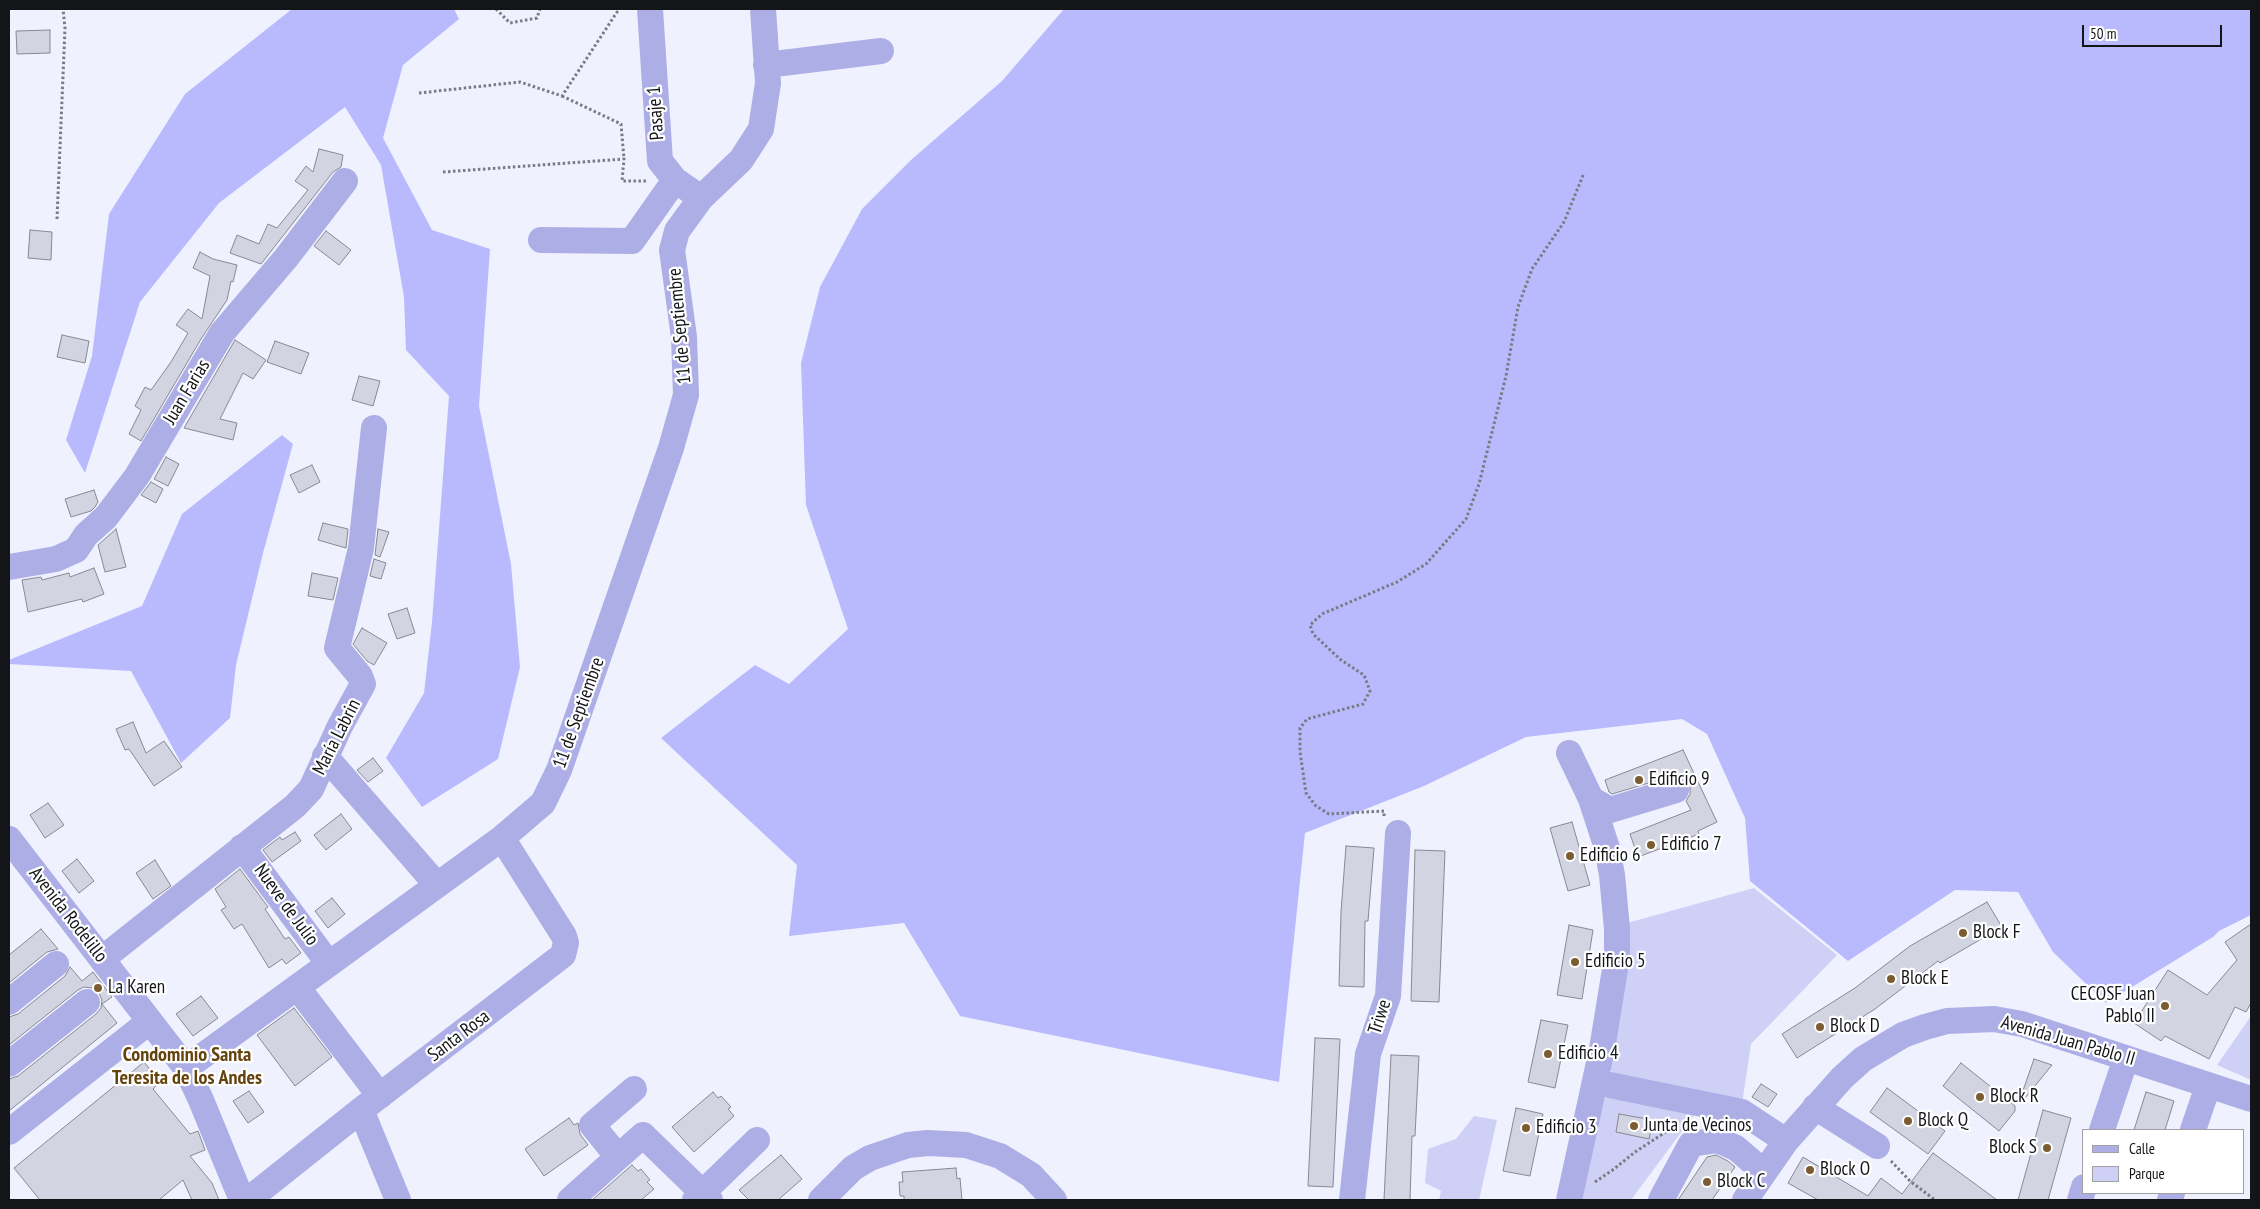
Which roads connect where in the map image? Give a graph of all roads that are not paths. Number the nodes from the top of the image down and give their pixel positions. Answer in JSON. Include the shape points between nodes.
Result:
{"nodes":[{"id":1,"x":650,"y":9,"type":"edge"},
{"id":2,"x":763,"y":9,"type":"edge"},
{"id":3,"x":881,"y":51,"type":"dead end"},
{"id":4,"x":766,"y":65,"type":"junction"},
{"id":5,"x":675,"y":180,"type":"junction"},
{"id":6,"x":345,"y":181,"type":"dead end"},
{"id":7,"x":701,"y":198,"type":"junction"},
{"id":8,"x":541,"y":240,"type":"dead end"},
{"id":9,"x":374,"y":428,"type":"dead end"},
{"id":10,"x":9,"y":567,"type":"edge"},
{"id":11,"x":1569,"y":753,"type":"dead end"},
{"id":12,"x":325,"y":756,"type":"junction"},
{"id":13,"x":1676,"y":790,"type":"dead end"},
{"id":14,"x":1591,"y":799,"type":"junction"},
{"id":15,"x":1398,"y":833,"type":"road end"},
{"id":16,"x":502,"y":838,"type":"junction"},
{"id":17,"x":9,"y":839,"type":"edge"},
{"id":18,"x":242,"y":847,"type":"junction"},
{"id":19,"x":437,"y":885,"type":"junction"},
{"id":20,"x":102,"y":959,"type":"junction"},
{"id":21,"x":56,"y":964,"type":"dead end"},
{"id":22,"x":329,"y":964,"type":"junction"},
{"id":23,"x":297,"y":988,"type":"junction"},
{"id":24,"x":9,"y":1002,"type":"edge"},
{"id":25,"x":87,"y":1002,"type":"dead end"},
{"id":26,"x":150,"y":1022,"type":"junction"},
{"id":27,"x":2126,"y":1058,"type":"junction"},
{"id":28,"x":9,"y":1064,"type":"edge"},
{"id":29,"x":186,"y":1068,"type":"junction"},
{"id":30,"x":1595,"y":1082,"type":"junction"},
{"id":31,"x":2208,"y":1086,"type":"junction"},
{"id":32,"x":634,"y":1089,"type":"dead end"},
{"id":33,"x":2251,"y":1099,"type":"edge"},
{"id":34,"x":370,"y":1103,"type":"junction"},
{"id":35,"x":1815,"y":1108,"type":"junction"},
{"id":36,"x":2102,"y":1129,"type":"edge"},
{"id":37,"x":2193,"y":1129,"type":"edge"},
{"id":38,"x":9,"y":1132,"type":"edge"},
{"id":39,"x":757,"y":1140,"type":"dead end"},
{"id":40,"x":1786,"y":1142,"type":"junction"},
{"id":41,"x":1877,"y":1146,"type":"road end"},
{"id":42,"x":618,"y":1157,"type":"junction"},
{"id":43,"x":1764,"y":1172,"type":"junction"},
{"id":44,"x":703,"y":1198,"type":"edge"},
{"id":45,"x":242,"y":1200,"type":"edge"},
{"id":46,"x":248,"y":1200,"type":"edge"},
{"id":47,"x":398,"y":1200,"type":"edge"},
{"id":48,"x":570,"y":1200,"type":"edge"},
{"id":49,"x":820,"y":1200,"type":"edge"},
{"id":50,"x":1054,"y":1200,"type":"edge"},
{"id":51,"x":1352,"y":1200,"type":"edge"},
{"id":52,"x":1569,"y":1200,"type":"edge"},
{"id":53,"x":1661,"y":1200,"type":"edge"},
{"id":54,"x":1744,"y":1200,"type":"edge"}],
"edges":[{"from":1,"to":5,"type":"street","name":"Pasaje 1","via":[[660,161]]},
{"from":2,"to":4,"type":"street","name":"11 de Septiembre"},
{"from":3,"to":4,"type":"street"},
{"from":4,"to":7,"type":"street","name":"11 de Septiembre","via":[[768,83],[760,129],[741,160]]},
{"from":5,"to":7,"type":"street","name":"Pasaje 1"},
{"from":5,"to":8,"type":"street","via":[[632,241]]},
{"from":6,"to":10,"type":"street","name":"Juan Farias","via":[[222,334],[137,476],[106,517],[86,534],[76,550],[56,559]]},
{"from":7,"to":16,"type":"street","name":"11 de Septiembre","via":[[677,231],[672,250],[684,337],[686,396],[672,448],[559,770],[543,802]]},
{"from":9,"to":12,"type":"street","name":"María Labrin","via":[[361,548],[337,648],[363,684]]},
{"from":11,"to":14,"type":"street"},
{"from":12,"to":18,"type":"street","name":"María Labrin","via":[[311,789],[295,806]]},
{"from":12,"to":19,"type":"street"},
{"from":13,"to":14,"type":"street","via":[[1610,810]]},
{"from":14,"to":30,"type":"street","via":[[1612,875],[1617,930],[1617,956]]},
{"from":15,"to":51,"type":"street","name":"Triwe","via":[[1388,996],[1368,1054]]},
{"from":16,"to":19,"type":"street","name":"11 de Septiembre"},
{"from":16,"to":34,"type":"street","name":"Santa Rosa","via":[[564,936],[563,955]]},
{"from":17,"to":20,"type":"street","name":"Avenida Rodelillo"},
{"from":18,"to":20,"type":"street","name":"María Labrin"},
{"from":18,"to":22,"type":"street","name":"Nueve de Julio"},
{"from":19,"to":22,"type":"street","name":"11 de Septiembre"},
{"from":20,"to":26,"type":"street","name":"Avenida Rodelillo"},
{"from":21,"to":24,"type":"street"},
{"from":22,"to":23,"type":"street","name":"11 de Septiembre"},
{"from":23,"to":29,"type":"street","name":"11 de Septiembre"},
{"from":23,"to":34,"type":"street"},
{"from":25,"to":28,"type":"street"},
{"from":26,"to":29,"type":"street","name":"Avenida Rodelillo"},
{"from":26,"to":38,"type":"street"},
{"from":27,"to":31,"type":"street","name":"Avenida Juan Pablo II"},
{"from":27,"to":35,"type":"street","name":"Avenida Juan Pablo II","via":[[2022,1024],[1994,1019],[1947,1022],[1925,1027],[1882,1046],[1842,1078]]},
{"from":27,"to":36,"type":"street"},
{"from":29,"to":45,"type":"street","name":"Avenida Rodelillo"},
{"from":30,"to":40,"type":"street","via":[[1742,1112]]},
{"from":30,"to":52,"type":"street"},
{"from":31,"to":33,"type":"street","name":"Avenida Juan Pablo II"},
{"from":31,"to":37,"type":"street"},
{"from":32,"to":42,"type":"street","via":[[592,1125]]},
{"from":34,"to":46,"type":"street","name":"Santa Rosa"},
{"from":34,"to":47,"type":"street"},
{"from":35,"to":40,"type":"street","name":"Avenida Juan Pablo II"},
{"from":35,"to":41,"type":"street"},
{"from":39,"to":44,"type":"street"},
{"from":40,"to":43,"type":"street","name":"Avenida Juan Pablo II"},
{"from":42,"to":44,"type":"street","via":[[643,1135]]},
{"from":42,"to":48,"type":"street"},
{"from":43,"to":53,"type":"street","via":[[1736,1148],[1718,1140],[1691,1144]]},
{"from":43,"to":54,"type":"street","name":"Avenida Juan Pablo II"},
{"from":49,"to":50,"type":"street","via":[[852,1168],[870,1158],[908,1145],[928,1143],[966,1145],[1000,1156],[1031,1175]]}]}
